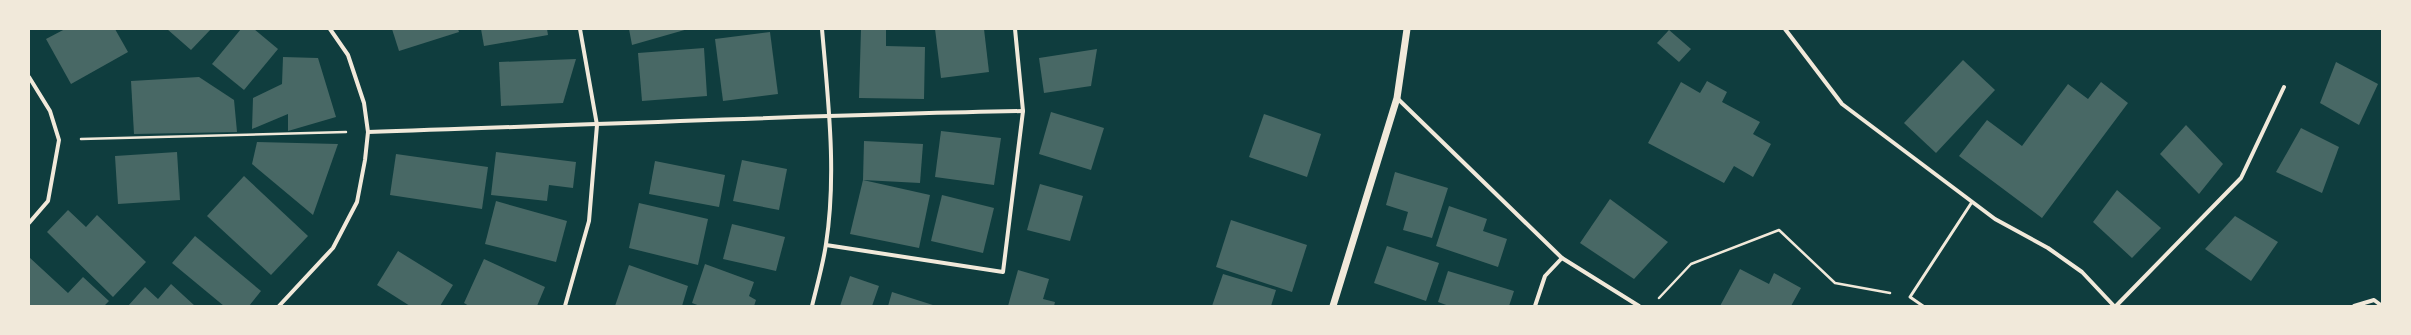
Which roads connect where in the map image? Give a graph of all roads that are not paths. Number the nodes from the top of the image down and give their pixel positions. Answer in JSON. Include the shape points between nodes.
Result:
{"nodes":[{"id":1,"x":330,"y":29,"type":"edge"},
{"id":2,"x":580,"y":29,"type":"edge"},
{"id":3,"x":822,"y":29,"type":"edge"},
{"id":4,"x":1015,"y":29,"type":"edge"},
{"id":5,"x":1407,"y":29,"type":"edge"},
{"id":6,"x":1785,"y":29,"type":"edge"},
{"id":7,"x":29,"y":77,"type":"edge"},
{"id":8,"x":2284,"y":87,"type":"dead end"},
{"id":9,"x":1397,"y":98,"type":"junction"},
{"id":10,"x":1023,"y":111,"type":"junction"},
{"id":11,"x":830,"y":114,"type":"junction"},
{"id":12,"x":597,"y":125,"type":"junction"},
{"id":13,"x":368,"y":132,"type":"junction"},
{"id":14,"x":1972,"y":202,"type":"junction"},
{"id":15,"x":29,"y":223,"type":"edge"},
{"id":16,"x":826,"y":245,"type":"junction"},
{"id":17,"x":1562,"y":258,"type":"junction"},
{"id":18,"x":280,"y":306,"type":"edge"},
{"id":19,"x":565,"y":306,"type":"edge"},
{"id":20,"x":812,"y":306,"type":"edge"},
{"id":21,"x":1333,"y":306,"type":"edge"},
{"id":22,"x":1535,"y":306,"type":"edge"},
{"id":23,"x":1639,"y":306,"type":"edge"},
{"id":24,"x":1923,"y":306,"type":"edge"},
{"id":25,"x":2115,"y":306,"type":"edge"},
{"id":26,"x":2354,"y":306,"type":"edge"},
{"id":27,"x":2382,"y":306,"type":"edge"}],
"edges":[{"from":1,"to":13,"type":"street","via":[[348,55],[364,103]]},
{"from":2,"to":12,"type":"street"},
{"from":3,"to":11,"type":"street"},
{"from":4,"to":10,"type":"street"},
{"from":5,"to":9,"type":"street"},
{"from":6,"to":14,"type":"street","via":[[1842,104]]},
{"from":7,"to":15,"type":"street","via":[[50,111],[59,140],[48,201]]},
{"from":8,"to":25,"type":"street","via":[[2242,178]]},
{"from":9,"to":17,"type":"street"},
{"from":9,"to":21,"type":"street"},
{"from":10,"to":11,"type":"street"},
{"from":10,"to":16,"type":"street","via":[[1003,272]]},
{"from":11,"to":12,"type":"street"},
{"from":11,"to":16,"type":"street","via":[[831,196]]},
{"from":12,"to":13,"type":"street"},
{"from":12,"to":19,"type":"street","via":[[589,221]]},
{"from":13,"to":18,"type":"street","via":[[357,202],[333,248]]},
{"from":14,"to":24,"type":"lane","via":[[1910,297]]},
{"from":14,"to":25,"type":"street","via":[[2082,272]]},
{"from":16,"to":20,"type":"street"},
{"from":17,"to":22,"type":"street","via":[[1545,276]]},
{"from":17,"to":23,"type":"street"},
{"from":26,"to":27,"type":"street","via":[[2374,300]]}]}
